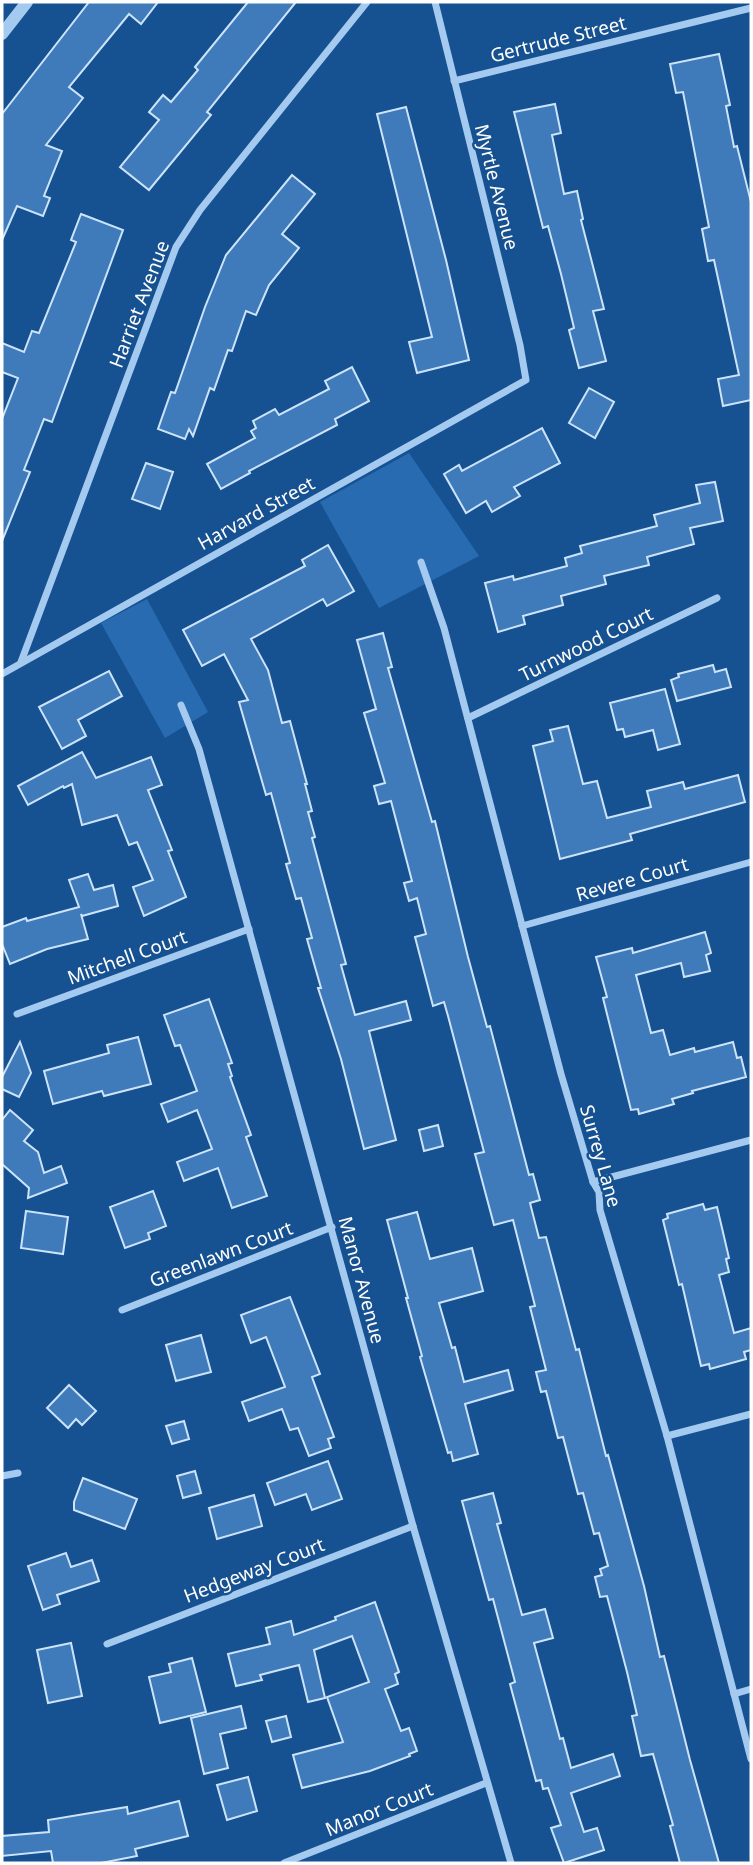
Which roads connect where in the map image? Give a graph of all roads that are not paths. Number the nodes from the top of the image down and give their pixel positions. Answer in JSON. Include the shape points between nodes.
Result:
{"nodes":[{"id":1,"x":27,"y":2,"type":"edge"},
{"id":2,"x":367,"y":2,"type":"edge"},
{"id":3,"x":435,"y":2,"type":"edge"},
{"id":4,"x":751,"y":8,"type":"edge"},
{"id":5,"x":2,"y":34,"type":"edge"},
{"id":6,"x":454,"y":81,"type":"junction"},
{"id":7,"x":526,"y":380,"type":"joint"},
{"id":8,"x":421,"y":562,"type":"dead end"},
{"id":9,"x":717,"y":598,"type":"dead end"},
{"id":10,"x":21,"y":663,"type":"junction"},
{"id":11,"x":2,"y":674,"type":"edge"},
{"id":12,"x":181,"y":705,"type":"dead end"},
{"id":13,"x":468,"y":719,"type":"junction"},
{"id":14,"x":751,"y":862,"type":"edge"},
{"id":15,"x":522,"y":926,"type":"junction"},
{"id":16,"x":249,"y":929,"type":"junction"},
{"id":17,"x":16,"y":1014,"type":"dead end"},
{"id":18,"x":751,"y":1140,"type":"edge"},
{"id":19,"x":593,"y":1182,"type":"junction"},
{"id":20,"x":332,"y":1227,"type":"junction"},
{"id":21,"x":122,"y":1310,"type":"dead end"},
{"id":22,"x":751,"y":1414,"type":"edge"},
{"id":23,"x":667,"y":1436,"type":"junction"},
{"id":24,"x":18,"y":1473,"type":"dead end"},
{"id":25,"x":2,"y":1476,"type":"edge"},
{"id":26,"x":413,"y":1526,"type":"junction"},
{"id":27,"x":107,"y":1644,"type":"dead end"},
{"id":28,"x":751,"y":1689,"type":"edge"},
{"id":29,"x":734,"y":1694,"type":"junction"},
{"id":30,"x":751,"y":1759,"type":"edge"},
{"id":31,"x":486,"y":1783,"type":"junction"},
{"id":32,"x":284,"y":1863,"type":"edge"},
{"id":33,"x":511,"y":1863,"type":"edge"}],
"edges":[{"from":1,"to":5,"type":"street"},
{"from":2,"to":10,"type":"street","name":"Harriet Avenue","via":[[176,247]]},
{"from":3,"to":6,"type":"street","name":"Myrtle Avenue"},
{"from":4,"to":6,"type":"street","name":"Gertrude Street"},
{"from":6,"to":7,"type":"street","name":"Myrtle Avenue"},
{"from":7,"to":10,"type":"street","name":"Harvard Street"},
{"from":8,"to":13,"type":"street","name":"Surrey Lane"},
{"from":9,"to":13,"type":"street","name":"Turnwood Court"},
{"from":10,"to":11,"type":"street","name":"Harvard Street"},
{"from":12,"to":16,"type":"street","name":"Manor Avenue","via":[[199,749]]},
{"from":13,"to":15,"type":"street","name":"Surrey Lane"},
{"from":14,"to":15,"type":"street","name":"Revere Court"},
{"from":15,"to":19,"type":"street","name":"Surrey Lane"},
{"from":16,"to":17,"type":"street","name":"Mitchell Court"},
{"from":16,"to":20,"type":"street","name":"Manor Avenue"},
{"from":18,"to":19,"type":"street"},
{"from":19,"to":23,"type":"street","name":"Surrey Lane"},
{"from":20,"to":21,"type":"street","name":"Greenlawn Court"},
{"from":20,"to":26,"type":"street","name":"Manor Avenue"},
{"from":22,"to":23,"type":"street"},
{"from":23,"to":29,"type":"street","name":"Surrey Lane"},
{"from":24,"to":25,"type":"street"},
{"from":26,"to":27,"type":"street","name":"Hedgeway Court"},
{"from":26,"to":31,"type":"street","name":"Manor Avenue"},
{"from":28,"to":29,"type":"street"},
{"from":29,"to":30,"type":"street","name":"Surrey Lane"},
{"from":31,"to":32,"type":"street","name":"Manor Court"},
{"from":31,"to":33,"type":"street","name":"Manor Avenue"}]}
